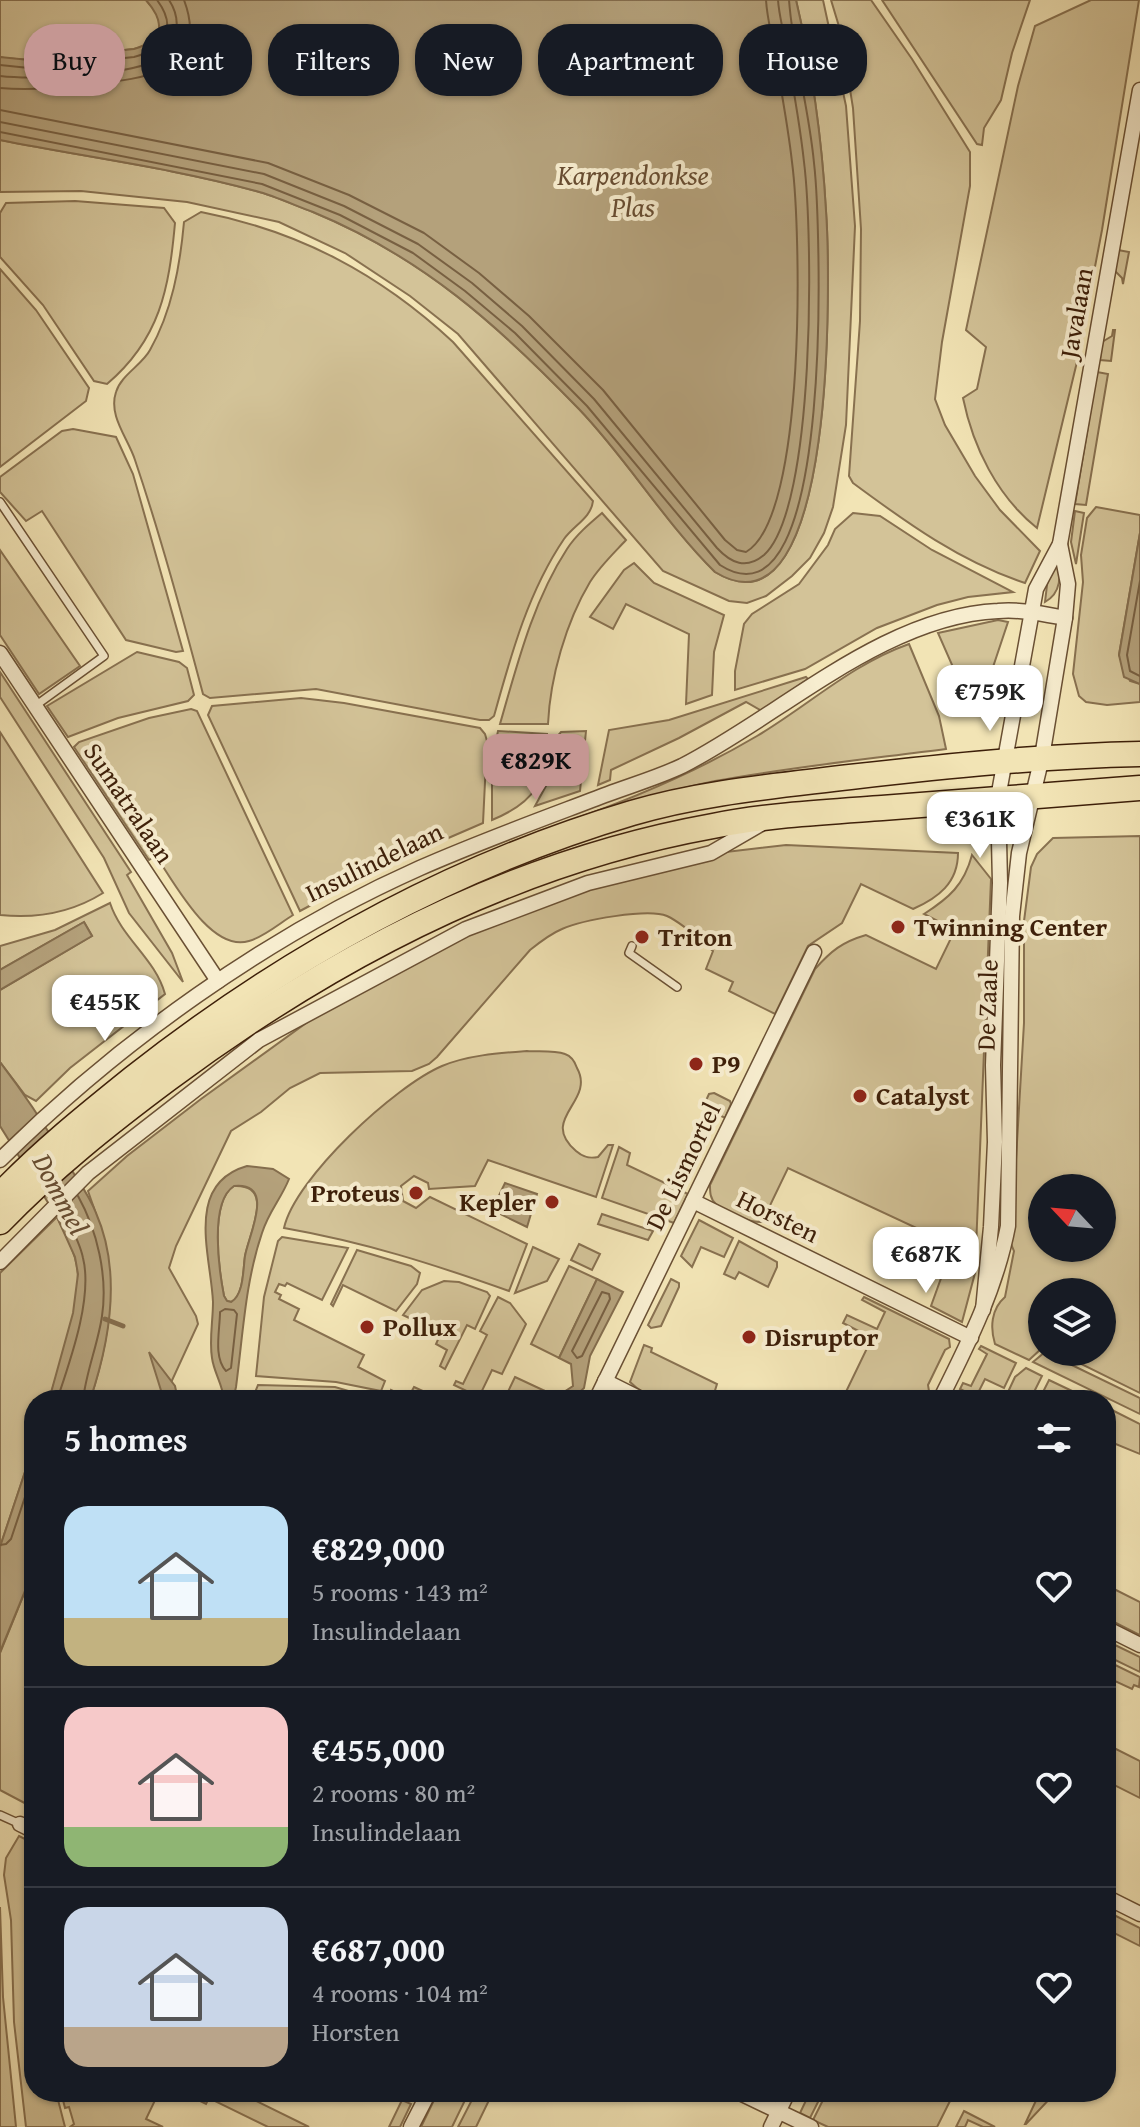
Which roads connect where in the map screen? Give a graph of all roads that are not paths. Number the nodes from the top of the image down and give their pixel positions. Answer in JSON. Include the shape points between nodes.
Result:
{"nodes":[{"id":1,"x":1140,"y":90,"type":"edge"},
{"id":2,"x":0,"y":502,"type":"edge"},
{"id":3,"x":1060,"y":544,"type":"junction"},
{"id":4,"x":1031,"y":612,"type":"junction"},
{"id":5,"x":1065,"y":618,"type":"junction"},
{"id":6,"x":0,"y":653,"type":"edge"},
{"id":7,"x":35,"y":706,"type":"junction"},
{"id":8,"x":1140,"y":754,"type":"edge"},
{"id":9,"x":1042,"y":757,"type":"junction"},
{"id":10,"x":1003,"y":760,"type":"junction"},
{"id":11,"x":1140,"y":788,"type":"edge"},
{"id":12,"x":1034,"y":796,"type":"junction"},
{"id":13,"x":998,"y":798,"type":"junction"},
{"id":14,"x":773,"y":817,"type":"junction"},
{"id":15,"x":632,"y":946,"type":"dead end"},
{"id":16,"x":814,"y":952,"type":"dead end"},
{"id":17,"x":218,"y":981,"type":"junction"},
{"id":18,"x":677,"y":987,"type":"dead end"},
{"id":19,"x":110,"y":1110,"type":"junction"},
{"id":20,"x":14,"y":1170,"type":"edge"},
{"id":21,"x":0,"y":1195,"type":"edge"},
{"id":22,"x":693,"y":1201,"type":"junction"},
{"id":23,"x":0,"y":1222,"type":"edge"},
{"id":24,"x":0,"y":1262,"type":"edge"},
{"id":25,"x":983,"y":1310,"type":"junction"},
{"id":26,"x":971,"y":1338,"type":"junction"},
{"id":27,"x":605,"y":1381,"type":"junction"},
{"id":28,"x":601,"y":1390,"type":"edge"},
{"id":29,"x":623,"y":1390,"type":"edge"},
{"id":30,"x":945,"y":1390,"type":"edge"},
{"id":31,"x":1116,"y":1633,"type":"edge"},
{"id":32,"x":1140,"y":1645,"type":"edge"},
{"id":33,"x":0,"y":1815,"type":"edge"},
{"id":34,"x":20,"y":1824,"type":"joint"},
{"id":35,"x":24,"y":1826,"type":"edge"},
{"id":36,"x":1116,"y":1902,"type":"edge"},
{"id":37,"x":1140,"y":1914,"type":"edge"},
{"id":38,"x":424,"y":2102,"type":"edge"},
{"id":39,"x":759,"y":2102,"type":"edge"},
{"id":40,"x":783,"y":2102,"type":"edge"},
{"id":41,"x":778,"y":2111,"type":"junction"},
{"id":42,"x":411,"y":2127,"type":"edge"},
{"id":43,"x":771,"y":2127,"type":"edge"},
{"id":44,"x":811,"y":2127,"type":"edge"}],
"edges":[{"from":1,"to":3,"type":"street","name":"Javalaan"},
{"from":2,"to":7,"type":"lane","via":[[104,656]]},
{"from":3,"to":4,"type":"street","name":"Javalaan","via":[[1036,589]]},
{"from":3,"to":5,"type":"street","name":"Javalaan","via":[[1068,584]]},
{"from":4,"to":5,"type":"street","name":"Insulindelaan"},
{"from":4,"to":10,"type":"street","name":"Javalaan"},
{"from":4,"to":17,"type":"street","name":"Insulindelaan","via":[[997,610],[907,633],[856,658],[682,766],[421,867],[302,929]]},
{"from":5,"to":9,"type":"street","name":"Javalaan"},
{"from":6,"to":7,"type":"street","name":"Sumatralaan"},
{"from":7,"to":17,"type":"street","name":"Sumatralaan"},
{"from":8,"to":9,"type":"main road","name":"Insulindelaan"},
{"from":9,"to":10,"type":"main road","name":"Insulindelaan"},
{"from":9,"to":12,"type":"street","name":"Javalaan"},
{"from":10,"to":13,"type":"street","name":"Javalaan"},
{"from":10,"to":19,"type":"main road","name":"Insulindelaan","via":[[714,794],[634,812],[552,840],[427,892],[331,942],[197,1028]]},
{"from":11,"to":12,"type":"main road"},
{"from":12,"to":13,"type":"main road"},
{"from":12,"to":25,"type":"street","name":"De Zaale","via":[[1019,853],[1012,916],[1008,1226]]},
{"from":13,"to":14,"type":"main road"},
{"from":13,"to":25,"type":"street","name":"De Zaale","via":[[995,1142]]},
{"from":14,"to":19,"type":"main road","via":[[629,845],[441,913],[292,994]]},
{"from":14,"to":24,"type":"street","via":[[711,853],[588,883],[466,929],[259,1040],[88,1173]]},
{"from":15,"to":18,"type":"lane","via":[[629,953]]},
{"from":16,"to":22,"type":"street","name":"De Lismortel"},
{"from":17,"to":20,"type":"street","name":"Insulindelaan","via":[[50,1113]]},
{"from":19,"to":20,"type":"main road","via":[[70,1142]]},
{"from":20,"to":21,"type":"main road"},
{"from":20,"to":23,"type":"main road"},
{"from":22,"to":26,"type":"street","name":"Horsten"},
{"from":22,"to":27,"type":"street","name":"De Lismortel"},
{"from":25,"to":26,"type":"street","name":"De Zaale"},
{"from":26,"to":30,"type":"street","name":"De Zaale"},
{"from":27,"to":28,"type":"street","name":"De Lismortel"},
{"from":27,"to":29,"type":"street"},
{"from":31,"to":32,"type":"street"},
{"from":33,"to":34,"type":"lane"},
{"from":34,"to":35,"type":"street"},
{"from":36,"to":37,"type":"street"},
{"from":38,"to":42,"type":"street"},
{"from":39,"to":41,"type":"street"},
{"from":40,"to":41,"type":"street"},
{"from":41,"to":43,"type":"street"},
{"from":41,"to":44,"type":"street"}]}
